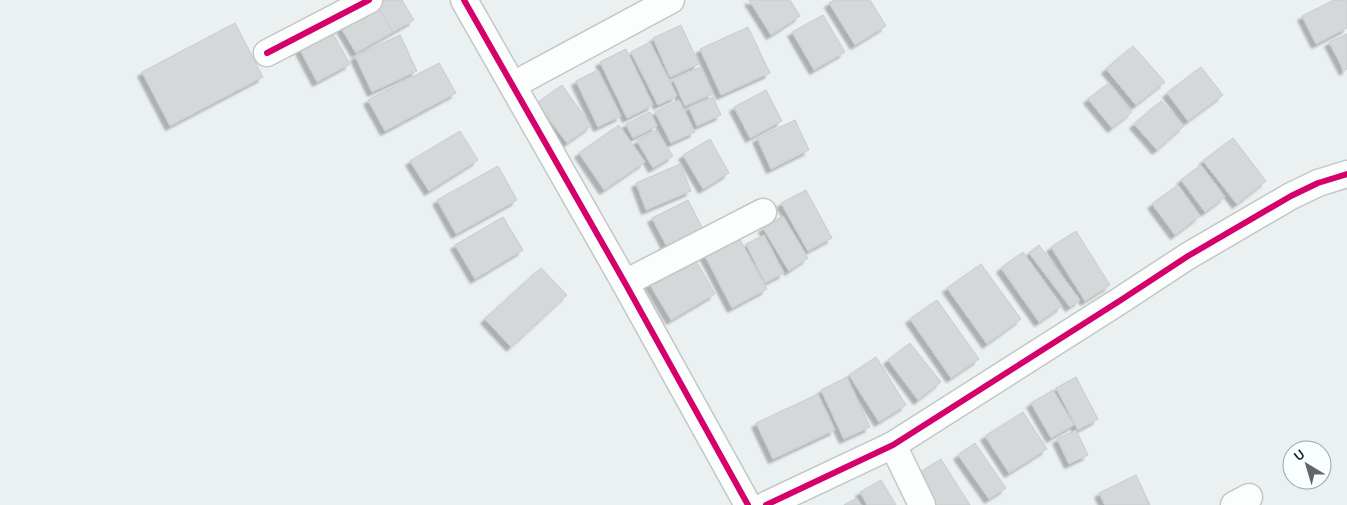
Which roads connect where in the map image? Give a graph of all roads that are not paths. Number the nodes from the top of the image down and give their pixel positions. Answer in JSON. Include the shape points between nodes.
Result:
{"nodes":[{"id":1,"x":369,"y":0,"type":"edge"},
{"id":2,"x":464,"y":0,"type":"edge"},
{"id":3,"x":671,"y":0,"type":"edge"},
{"id":4,"x":268,"y":54,"type":"dead end"},
{"id":5,"x":513,"y":85,"type":"junction"},
{"id":6,"x":1347,"y":174,"type":"edge"},
{"id":7,"x":763,"y":212,"type":"dead end"},
{"id":8,"x":625,"y":283,"type":"junction"},
{"id":9,"x":893,"y":445,"type":"junction"},
{"id":10,"x":748,"y":505,"type":"edge"},
{"id":11,"x":766,"y":505,"type":"edge"},
{"id":12,"x":922,"y":505,"type":"edge"}],
"edges":[{"from":1,"to":4,"type":"street"},
{"from":2,"to":5,"type":"street"},
{"from":3,"to":5,"type":"street"},
{"from":5,"to":8,"type":"street"},
{"from":6,"to":9,"type":"street","via":[[1291,196],[1188,256]]},
{"from":7,"to":8,"type":"street"},
{"from":8,"to":10,"type":"street"},
{"from":9,"to":11,"type":"street"},
{"from":9,"to":12,"type":"street"}]}
